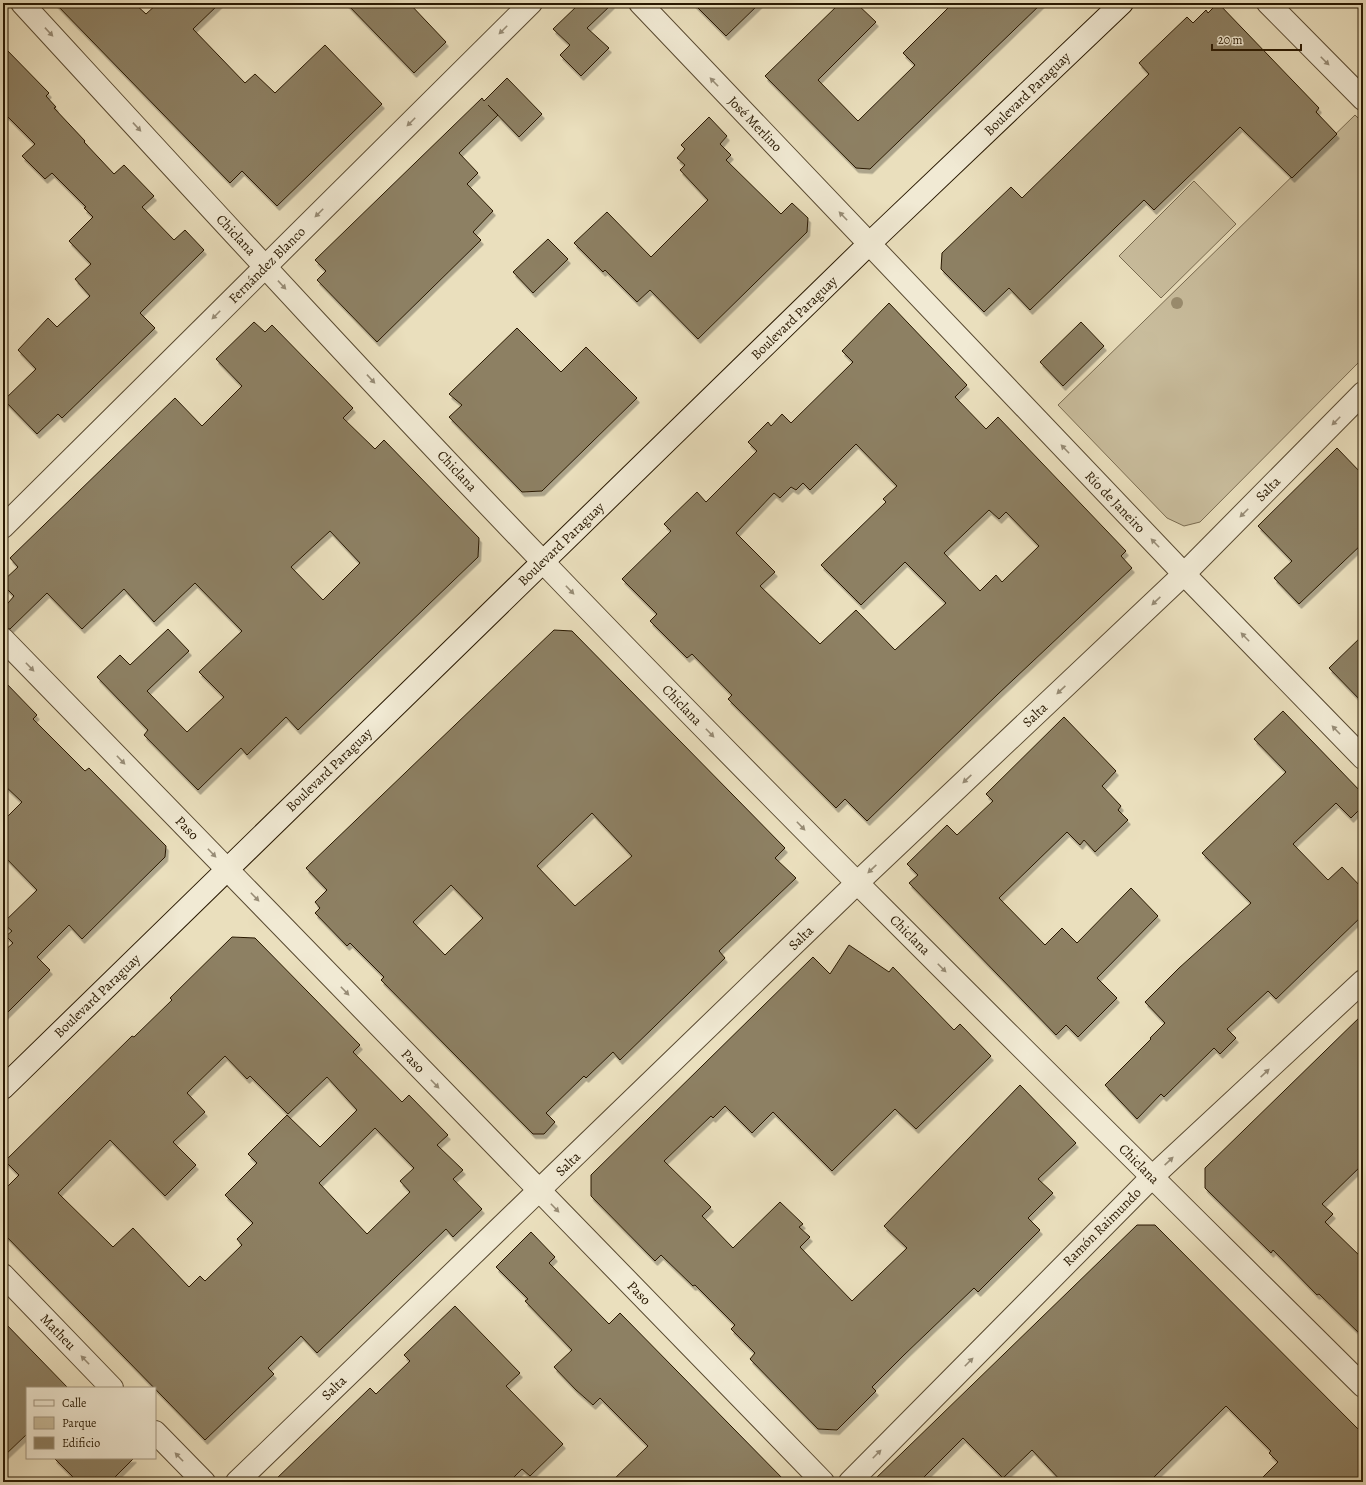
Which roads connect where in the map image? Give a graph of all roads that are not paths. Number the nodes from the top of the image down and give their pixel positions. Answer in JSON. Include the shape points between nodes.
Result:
{"nodes":[{"id":1,"x":22,"y":3,"type":"edge"},
{"id":2,"x":531,"y":3,"type":"edge"},
{"id":3,"x":640,"y":3,"type":"edge"},
{"id":4,"x":1122,"y":3,"type":"edge"},
{"id":5,"x":1268,"y":3,"type":"edge"},
{"id":6,"x":1363,"y":99,"type":"edge"},
{"id":7,"x":870,"y":244,"type":"junction"},
{"id":8,"x":265,"y":267,"type":"junction"},
{"id":9,"x":1363,"y":393,"type":"edge"},
{"id":10,"x":3,"y":527,"type":"edge"},
{"id":11,"x":543,"y":562,"type":"junction"},
{"id":12,"x":1184,"y":574,"type":"junction"},
{"id":13,"x":3,"y":639,"type":"edge"},
{"id":14,"x":1363,"y":758,"type":"edge"},
{"id":15,"x":227,"y":869,"type":"junction"},
{"id":16,"x":857,"y":883,"type":"junction"},
{"id":17,"x":1363,"y":982,"type":"edge"},
{"id":18,"x":3,"y":1088,"type":"edge"},
{"id":19,"x":1152,"y":1177,"type":"junction"},
{"id":20,"x":539,"y":1191,"type":"junction"},
{"id":21,"x":3,"y":1275,"type":"edge"},
{"id":22,"x":1363,"y":1386,"type":"edge"},
{"id":23,"x":111,"y":1387,"type":"edge"},
{"id":24,"x":156,"y":1433,"type":"edge"},
{"id":25,"x":204,"y":1482,"type":"edge"},
{"id":26,"x":237,"y":1482,"type":"edge"},
{"id":27,"x":823,"y":1482,"type":"edge"},
{"id":28,"x":850,"y":1482,"type":"edge"}],
"edges":[{"from":1,"to":8,"type":"street","name":"Chiclana","one_way":true},
{"from":2,"to":8,"type":"street","name":"Fernández Blanco","one_way":true},
{"from":7,"to":3,"type":"street","name":"José Merlino","one_way":true},
{"from":4,"to":7,"type":"street","name":"Boulevard Paraguay"},
{"from":5,"to":6,"type":"street","one_way":true},
{"from":7,"to":11,"type":"street","name":"Boulevard Paraguay"},
{"from":12,"to":7,"type":"street","name":"Río de Janeiro","one_way":true},
{"from":8,"to":10,"type":"street","name":"Fernández Blanco","one_way":true},
{"from":8,"to":11,"type":"street","name":"Chiclana","one_way":true},
{"from":9,"to":12,"type":"street","name":"Salta","one_way":true},
{"from":11,"to":15,"type":"street","name":"Boulevard Paraguay"},
{"from":11,"to":16,"type":"street","name":"Chiclana","one_way":true},
{"from":14,"to":12,"type":"street","name":"Río de Janeiro","one_way":true},
{"from":12,"to":16,"type":"street","name":"Salta","one_way":true},
{"from":13,"to":15,"type":"street","name":"Paso","one_way":true},
{"from":15,"to":18,"type":"street","name":"Boulevard Paraguay"},
{"from":15,"to":20,"type":"street","name":"Paso","one_way":true},
{"from":16,"to":19,"type":"street","name":"Chiclana","one_way":true},
{"from":16,"to":20,"type":"street","name":"Salta"},
{"from":19,"to":17,"type":"street","name":"Ramón Raimundo","one_way":true},
{"from":19,"to":22,"type":"street","name":"Chiclana"},
{"from":28,"to":19,"type":"street","name":"Ramón Raimundo","one_way":true},
{"from":20,"to":26,"type":"street","name":"Salta"},
{"from":20,"to":27,"type":"street","name":"Paso","one_way":true},
{"from":23,"to":21,"type":"street","name":"Matheu","one_way":true},
{"from":25,"to":24,"type":"street","one_way":true}]}
